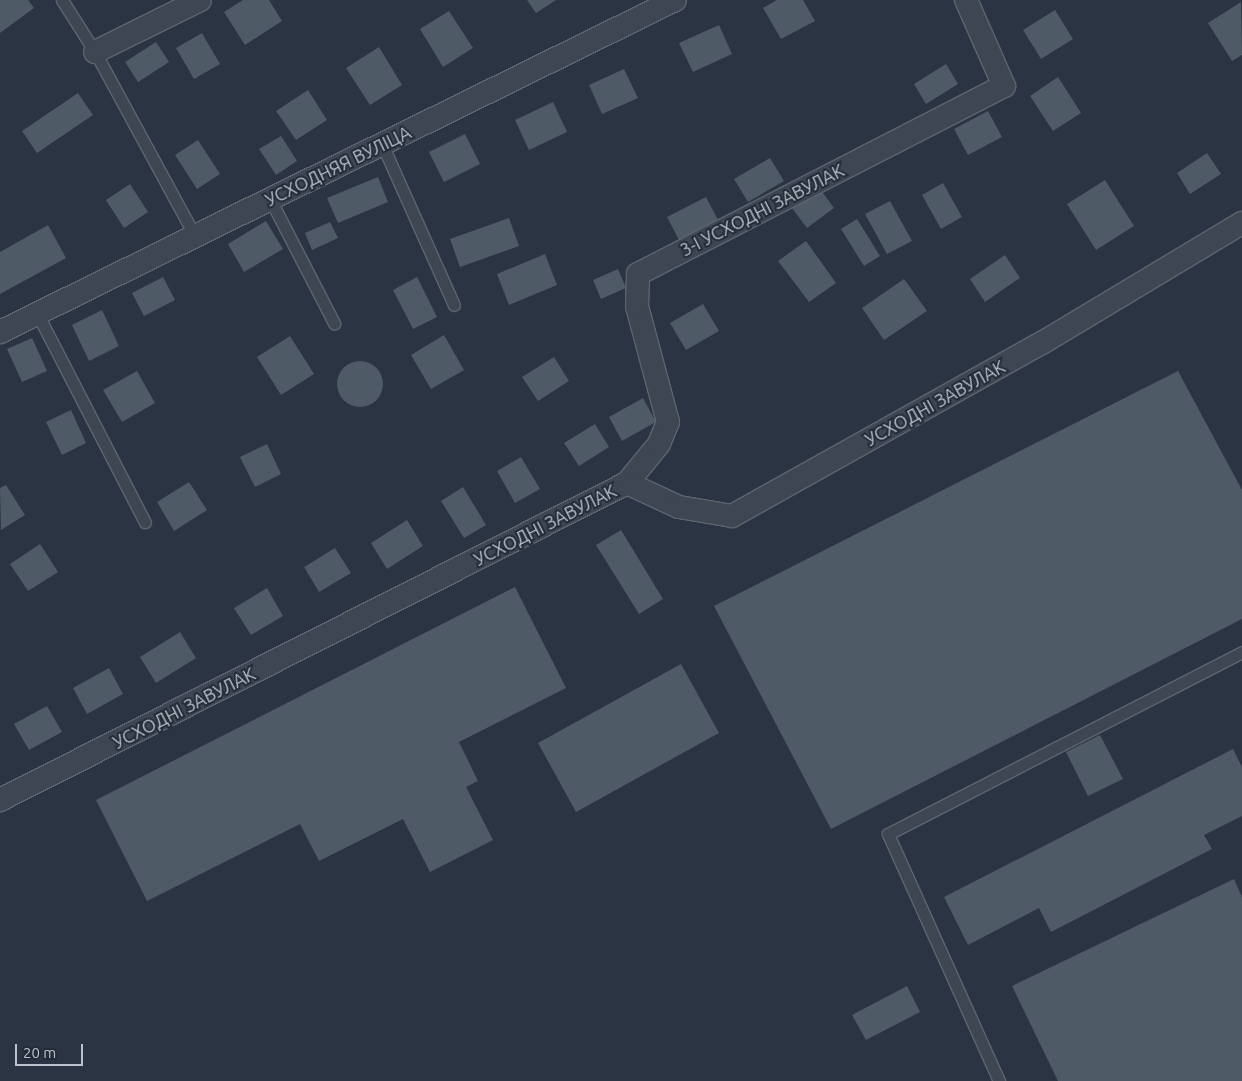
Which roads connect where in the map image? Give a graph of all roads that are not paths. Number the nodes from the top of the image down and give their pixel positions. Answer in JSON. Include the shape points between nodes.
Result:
{"nodes":[{"id":1,"x":62,"y":0,"type":"edge"},
{"id":2,"x":200,"y":0,"type":"edge"},
{"id":3,"x":675,"y":0,"type":"edge"},
{"id":4,"x":966,"y":0,"type":"edge"},
{"id":5,"x":95,"y":52,"type":"junction"},
{"id":6,"x":382,"y":144,"type":"junction"},
{"id":7,"x":270,"y":199,"type":"junction"},
{"id":8,"x":1242,"y":224,"type":"edge"},
{"id":9,"x":195,"y":236,"type":"junction"},
{"id":10,"x":454,"y":305,"type":"dead end"},
{"id":11,"x":38,"y":315,"type":"junction"},
{"id":12,"x":334,"y":323,"type":"dead end"},
{"id":13,"x":0,"y":332,"type":"edge"},
{"id":14,"x":627,"y":484,"type":"junction"},
{"id":15,"x":145,"y":522,"type":"dead end"},
{"id":16,"x":1242,"y":652,"type":"edge"},
{"id":17,"x":0,"y":800,"type":"edge"},
{"id":18,"x":999,"y":1081,"type":"edge"}],
"edges":[{"from":1,"to":5,"type":"lane"},
{"from":2,"to":5,"type":"street"},
{"from":3,"to":6,"type":"street","name":"УСХОДНЯЯ ВУЛІЦА"},
{"from":4,"to":14,"type":"street","name":"3-І УСХОДНІ ЗАВУЛАК","via":[[1004,86],[638,274],[637,306],[668,422],[659,444]]},
{"from":5,"to":9,"type":"lane"},
{"from":6,"to":7,"type":"street","name":"УСХОДНЯЯ ВУЛІЦА"},
{"from":6,"to":10,"type":"lane"},
{"from":7,"to":9,"type":"street","name":"УСХОДНЯЯ ВУЛІЦА"},
{"from":7,"to":12,"type":"lane"},
{"from":8,"to":14,"type":"street","name":"УСХОДНІ ЗАВУЛАК","via":[[1042,343],[732,516],[679,507]]},
{"from":9,"to":11,"type":"street","name":"УСХОДНЯЯ ВУЛІЦА"},
{"from":11,"to":13,"type":"street","name":"УСХОДНЯЯ ВУЛІЦА"},
{"from":11,"to":15,"type":"lane"},
{"from":14,"to":17,"type":"street","name":"УСХОДНІ ЗАВУЛАК"},
{"from":16,"to":18,"type":"lane","via":[[888,834]]}]}
